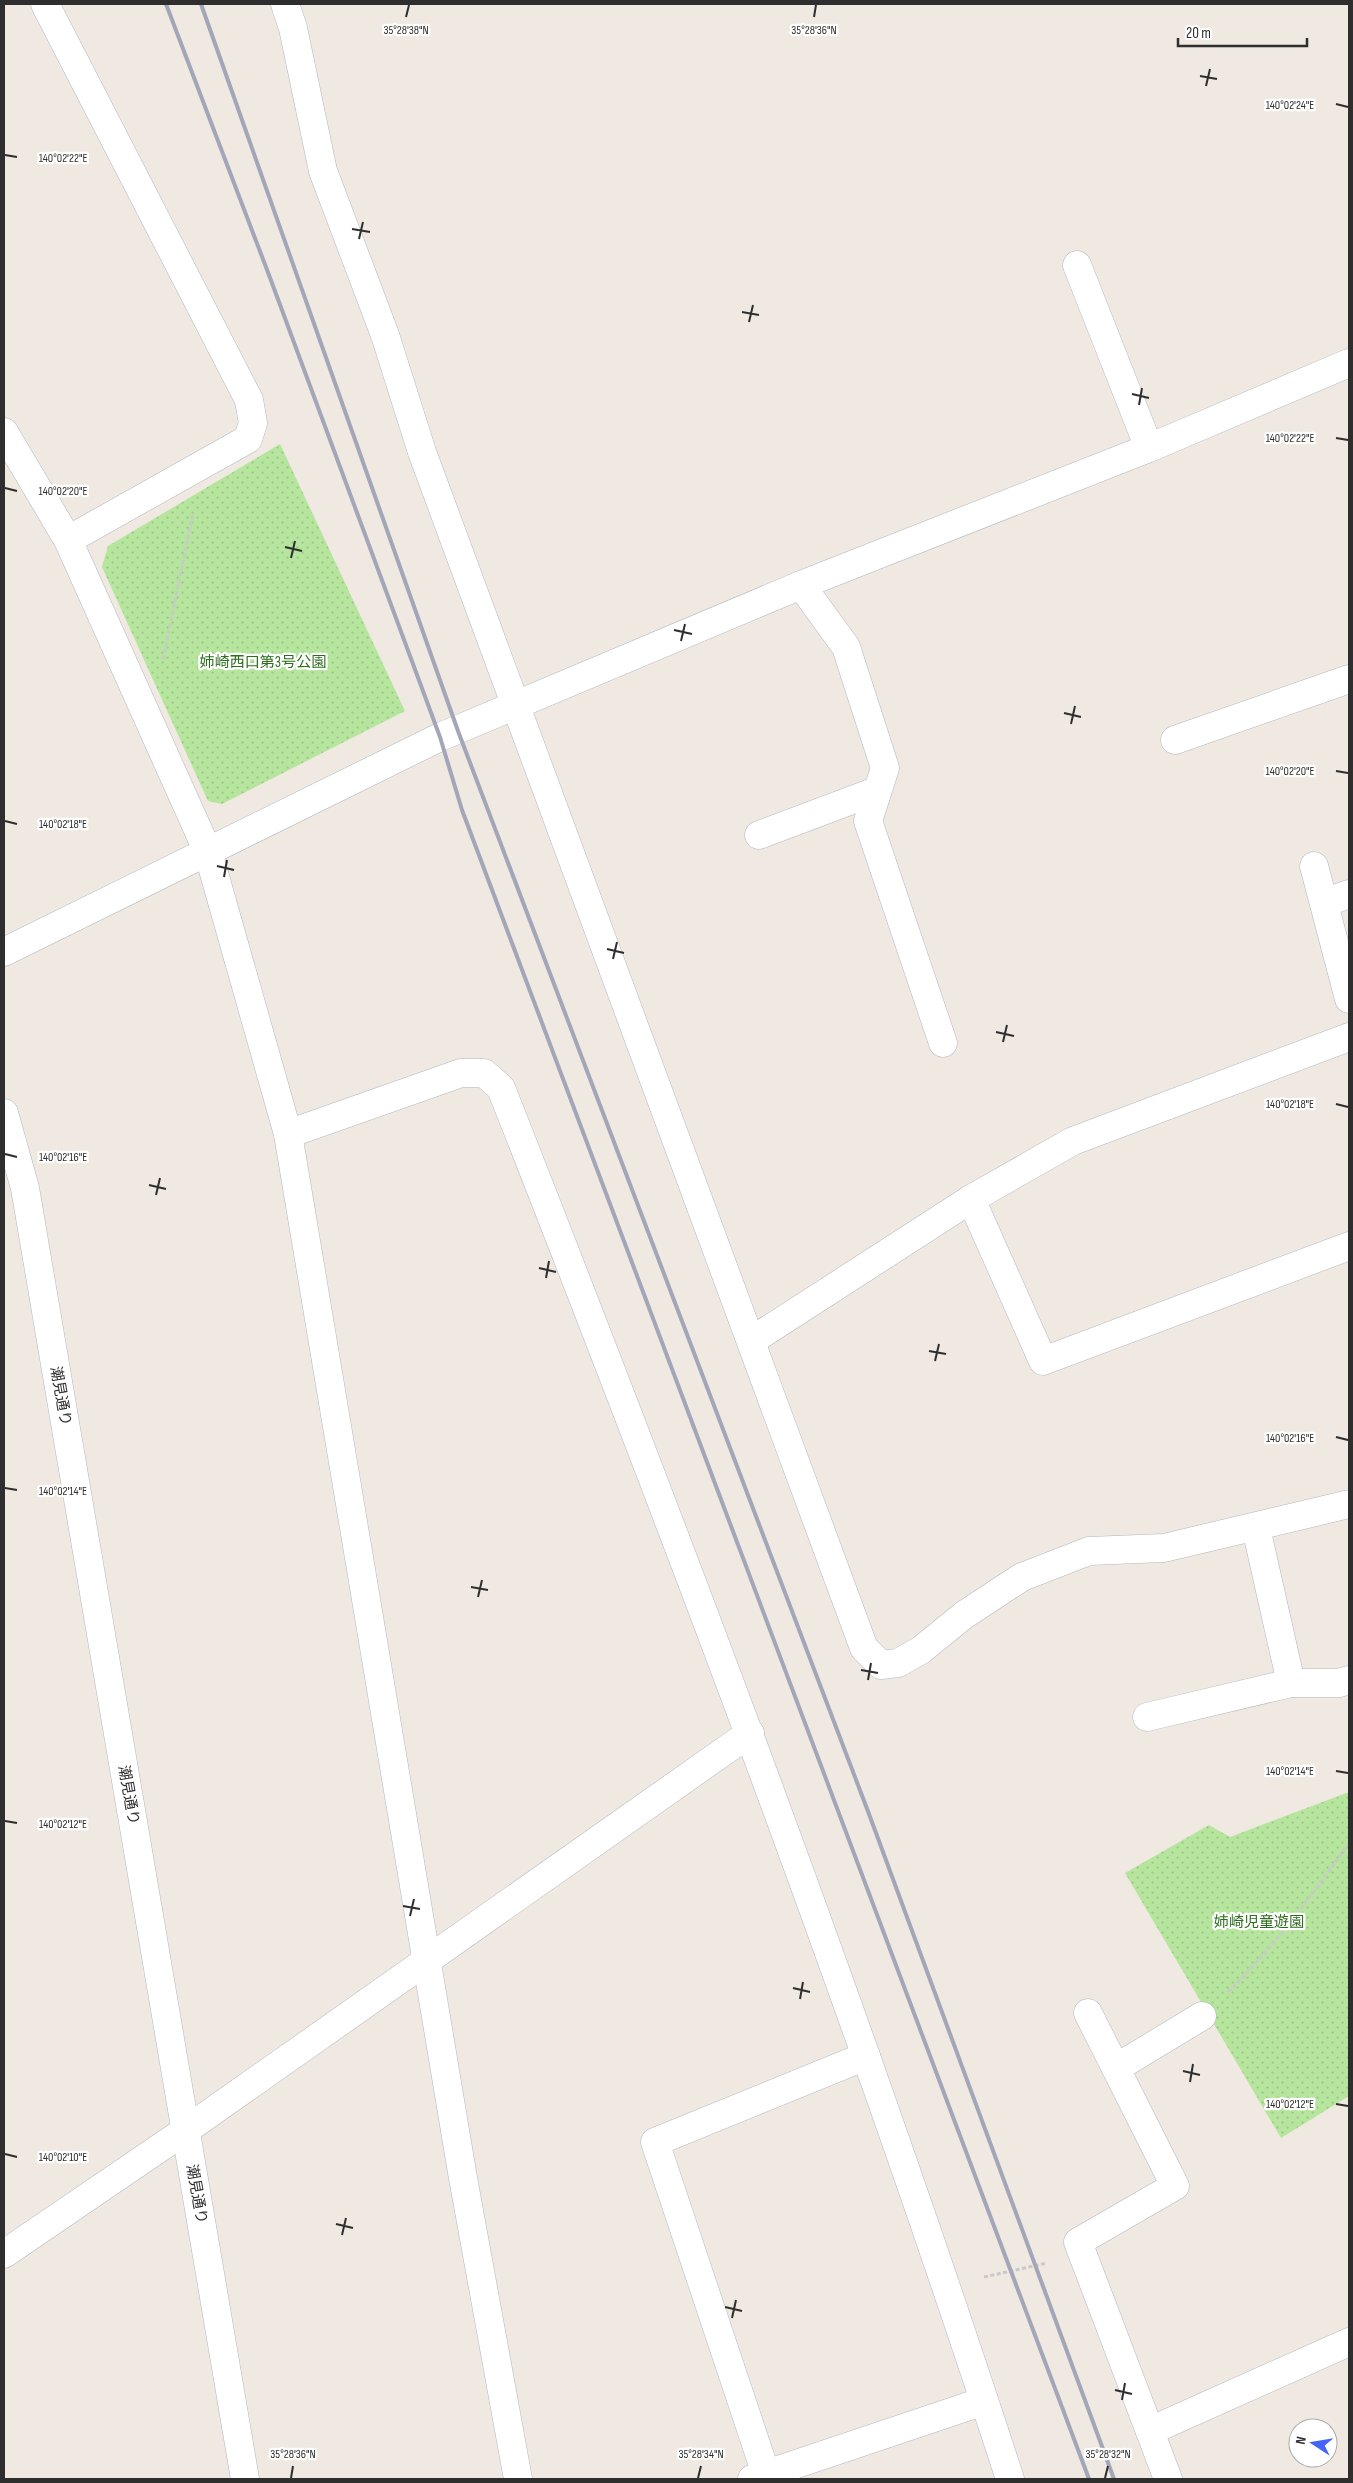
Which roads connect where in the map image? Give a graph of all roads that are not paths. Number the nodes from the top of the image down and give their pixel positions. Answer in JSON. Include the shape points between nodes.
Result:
{"nodes":[{"id":1,"x":45,"y":4,"type":"edge"},
{"id":2,"x":285,"y":4,"type":"edge"},
{"id":3,"x":1077,"y":266,"type":"dead end"},
{"id":4,"x":1349,"y":364,"type":"edge"},
{"id":5,"x":4,"y":432,"type":"edge"},
{"id":6,"x":1149,"y":448,"type":"junction"},
{"id":7,"x":68,"y":540,"type":"junction"},
{"id":8,"x":801,"y":585,"type":"junction"},
{"id":9,"x":1349,"y":679,"type":"edge"},
{"id":10,"x":515,"y":705,"type":"junction"},
{"id":11,"x":1175,"y":740,"type":"dead end"},
{"id":12,"x":876,"y":791,"type":"junction"},
{"id":13,"x":759,"y":835,"type":"dead end"},
{"id":14,"x":208,"y":852,"type":"junction"},
{"id":15,"x":1314,"y":866,"type":"dead end"},
{"id":16,"x":1349,"y":894,"type":"edge"},
{"id":17,"x":1324,"y":903,"type":"junction"},
{"id":18,"x":4,"y":952,"type":"edge"},
{"id":19,"x":1349,"y":998,"type":"edge"},
{"id":20,"x":1349,"y":1037,"type":"edge"},
{"id":21,"x":943,"y":1043,"type":"dead end"},
{"id":22,"x":4,"y":1113,"type":"edge"},
{"id":23,"x":288,"y":1134,"type":"junction"},
{"id":24,"x":971,"y":1199,"type":"junction"},
{"id":25,"x":1349,"y":1246,"type":"edge"},
{"id":26,"x":751,"y":1341,"type":"junction"},
{"id":27,"x":1349,"y":1504,"type":"edge"},
{"id":28,"x":1256,"y":1528,"type":"junction"},
{"id":29,"x":1349,"y":1680,"type":"edge"},
{"id":30,"x":1291,"y":1682,"type":"junction"},
{"id":31,"x":1147,"y":1717,"type":"dead end"},
{"id":32,"x":750,"y":1732,"type":"junction"},
{"id":33,"x":428,"y":1959,"type":"junction"},
{"id":34,"x":1088,"y":2013,"type":"dead end"},
{"id":35,"x":1202,"y":2016,"type":"road end"},
{"id":36,"x":866,"y":2056,"type":"junction"},
{"id":37,"x":1116,"y":2068,"type":"junction"},
{"id":38,"x":186,"y":2130,"type":"junction"},
{"id":39,"x":4,"y":2254,"type":"edge"},
{"id":40,"x":1349,"y":2342,"type":"edge"},
{"id":41,"x":984,"y":2401,"type":"junction"},
{"id":42,"x":1150,"y":2430,"type":"junction"},
{"id":43,"x":759,"y":2477,"type":"edge"},
{"id":44,"x":245,"y":2479,"type":"edge"},
{"id":45,"x":518,"y":2479,"type":"edge"},
{"id":46,"x":1010,"y":2479,"type":"edge"},
{"id":47,"x":1168,"y":2479,"type":"edge"}],
"edges":[{"from":1,"to":7,"type":"street","via":[[249,400],[254,423],[248,439]]},
{"from":2,"to":10,"type":"street","via":[[294,28],[323,171],[385,335],[422,452]]},
{"from":3,"to":6,"type":"street"},
{"from":4,"to":6,"type":"street"},
{"from":5,"to":7,"type":"street"},
{"from":6,"to":8,"type":"street"},
{"from":7,"to":14,"type":"street"},
{"from":8,"to":10,"type":"street"},
{"from":8,"to":12,"type":"street","via":[[846,647],[885,768]]},
{"from":9,"to":11,"type":"street"},
{"from":10,"to":14,"type":"street","via":[[427,744]]},
{"from":10,"to":26,"type":"street"},
{"from":12,"to":13,"type":"street"},
{"from":12,"to":21,"type":"street","via":[[868,821]]},
{"from":14,"to":18,"type":"street"},
{"from":14,"to":23,"type":"street"},
{"from":15,"to":17,"type":"street"},
{"from":16,"to":17,"type":"street"},
{"from":17,"to":19,"type":"street"},
{"from":20,"to":24,"type":"street","via":[[1073,1141]]},
{"from":22,"to":38,"type":"street","name":"潮見通り","via":[[25,1188]]},
{"from":23,"to":32,"type":"street","via":[[461,1073],[484,1073],[502,1088]]},
{"from":23,"to":33,"type":"street"},
{"from":24,"to":25,"type":"street","via":[[1042,1361]]},
{"from":24,"to":26,"type":"street"},
{"from":26,"to":28,"type":"street","via":[[864,1648],[881,1665],[898,1662],[921,1650],[964,1615],[1022,1577],[1089,1551],[1164,1548]]},
{"from":27,"to":28,"type":"street"},
{"from":28,"to":30,"type":"street"},
{"from":29,"to":30,"type":"street","via":[[1339,1683]]},
{"from":30,"to":31,"type":"street"},
{"from":32,"to":33,"type":"street"},
{"from":32,"to":36,"type":"street"},
{"from":33,"to":38,"type":"street"},
{"from":33,"to":45,"type":"street","via":[[465,2188]]},
{"from":34,"to":37,"type":"street"},
{"from":35,"to":37,"type":"street"},
{"from":36,"to":41,"type":"street"},
{"from":36,"to":43,"type":"street","via":[[655,2142]]},
{"from":37,"to":42,"type":"street","via":[[1175,2186],[1078,2242]]},
{"from":38,"to":39,"type":"street"},
{"from":38,"to":44,"type":"street","name":"潮見通り"},
{"from":40,"to":42,"type":"street"},
{"from":41,"to":43,"type":"street"},
{"from":41,"to":46,"type":"street"},
{"from":42,"to":47,"type":"street"}]}
